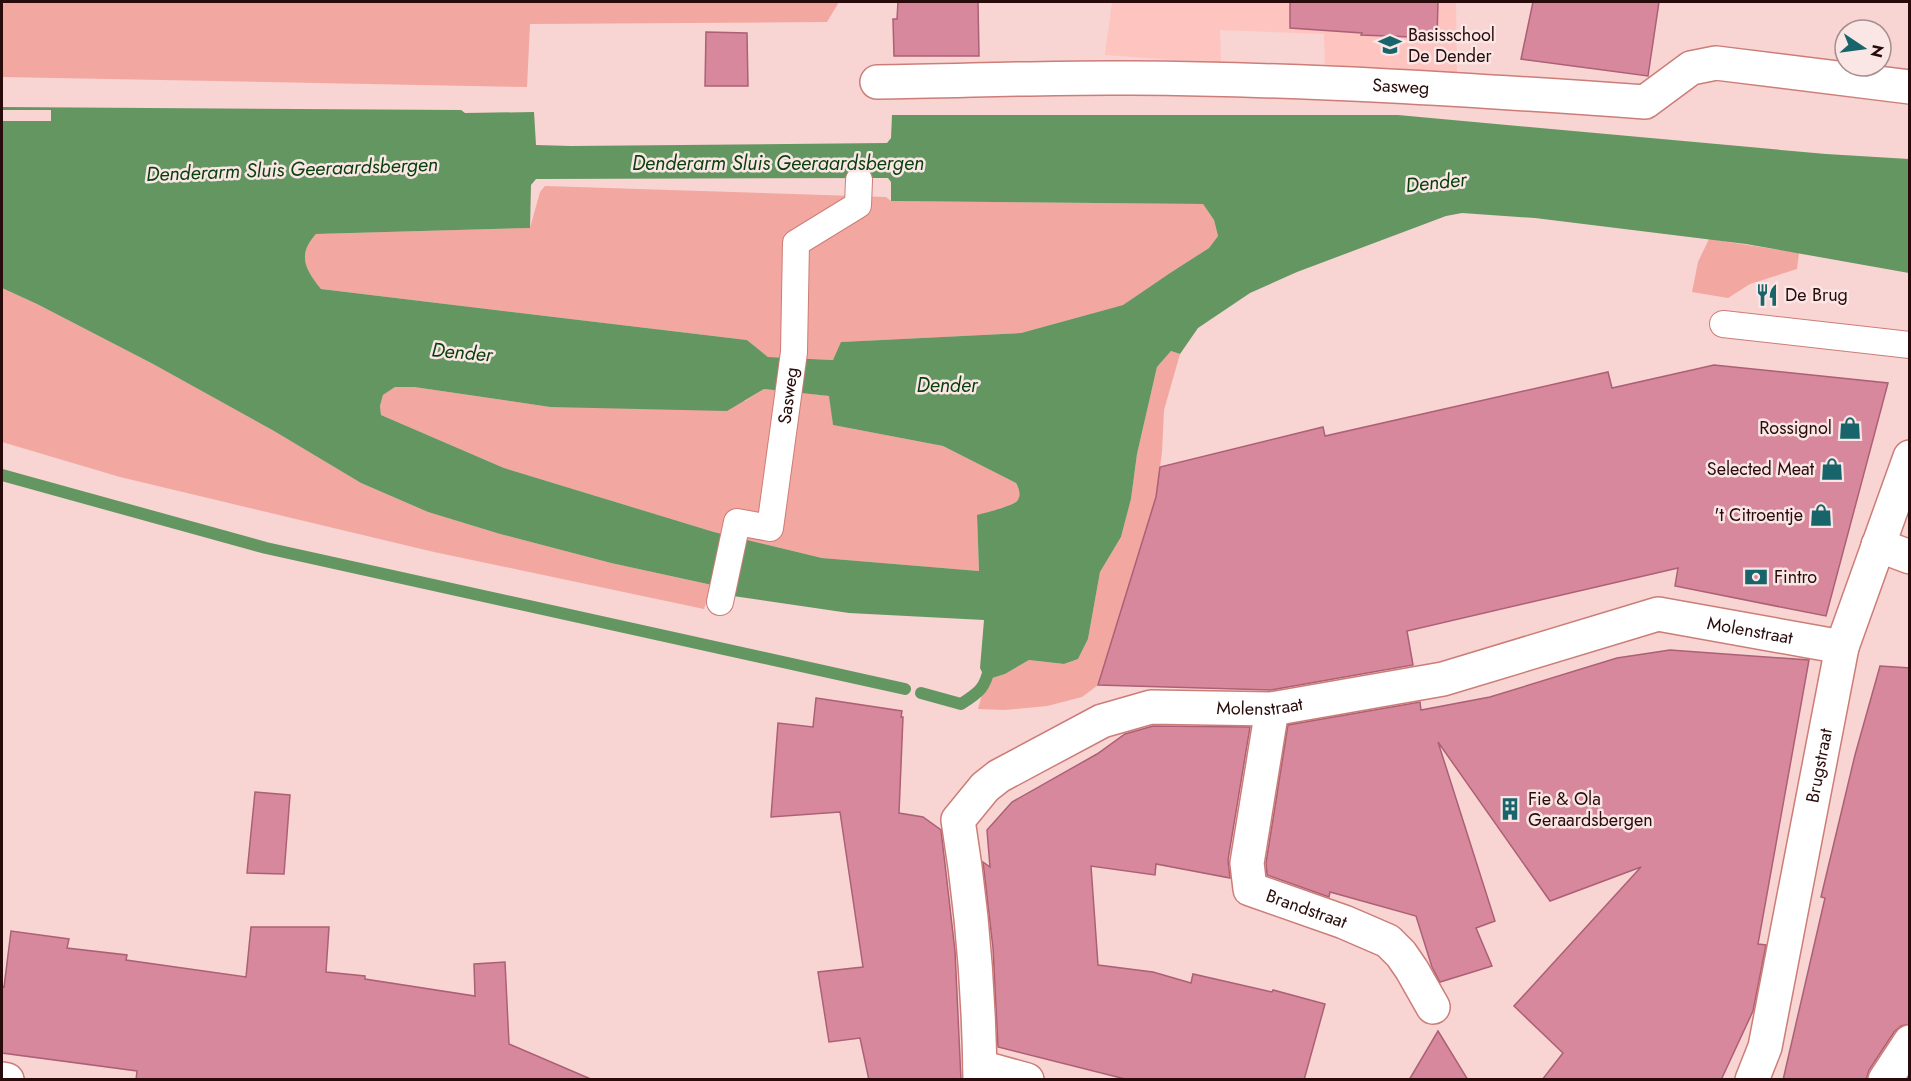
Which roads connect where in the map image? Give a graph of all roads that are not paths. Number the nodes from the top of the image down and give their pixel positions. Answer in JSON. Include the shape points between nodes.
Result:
{"nodes":[{"id":1,"x":877,"y":82,"type":"dead end"},
{"id":2,"x":1910,"y":87,"type":"edge"},
{"id":3,"x":859,"y":180,"type":"dead end"},
{"id":4,"x":1723,"y":324,"type":"dead end"},
{"id":5,"x":1910,"y":345,"type":"edge"},
{"id":6,"x":1910,"y":457,"type":"edge"},
{"id":7,"x":1878,"y":545,"type":"junction"},
{"id":8,"x":1910,"y":557,"type":"edge"},
{"id":9,"x":720,"y":602,"type":"dead end"},
{"id":10,"x":1842,"y":647,"type":"junction"},
{"id":11,"x":1272,"y":709,"type":"junction"},
{"id":12,"x":1433,"y":1007,"type":"dead end"},
{"id":13,"x":1910,"y":1042,"type":"edge"},
{"id":14,"x":980,"y":1073,"type":"edge"},
{"id":15,"x":2,"y":1079,"type":"edge"},
{"id":16,"x":7,"y":1080,"type":"edge"},
{"id":17,"x":1027,"y":1080,"type":"edge"},
{"id":18,"x":1752,"y":1080,"type":"edge"},
{"id":19,"x":1885,"y":1080,"type":"edge"}],
"edges":[{"from":1,"to":2,"type":"street","name":"Sasweg","via":[[1130,78],[1253,81],[1461,89],[1645,102],[1691,68],[1716,63]]},
{"from":3,"to":9,"type":"lane","name":"Sasweg","via":[[858,205],[796,243],[794,352],[770,528],[737,522]]},
{"from":4,"to":5,"type":"lane"},
{"from":6,"to":7,"type":"street","name":"Brugstraat"},
{"from":7,"to":8,"type":"street"},
{"from":7,"to":10,"type":"street","name":"Brugstraat"},
{"from":10,"to":11,"type":"street","name":"Molenstraat","via":[[1658,614],[1443,679]]},
{"from":10,"to":18,"type":"street","name":"Brugstraat","via":[[1764,1047]]},
{"from":11,"to":12,"type":"street","name":"Brandstraat","via":[[1247,863],[1250,889],[1388,941],[1412,970]]},
{"from":11,"to":14,"type":"street","name":"Molenstraat","via":[[1151,707],[1102,721],[999,776],[958,820],[970,918]]},
{"from":13,"to":19,"type":"street"},
{"from":14,"to":17,"type":"street"},
{"from":15,"to":16,"type":"street"}]}
